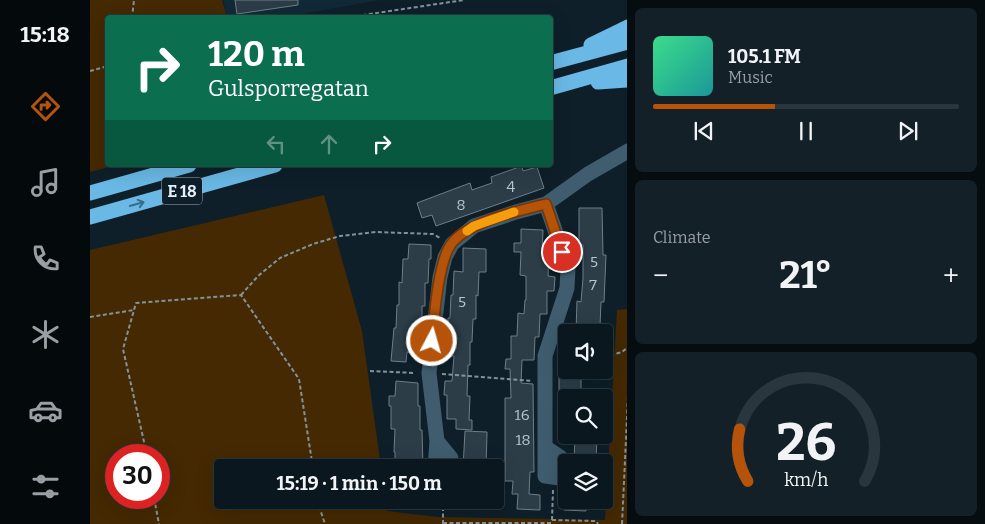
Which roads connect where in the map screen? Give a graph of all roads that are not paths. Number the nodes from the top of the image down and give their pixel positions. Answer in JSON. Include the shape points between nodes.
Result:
{"nodes":[{"id":1,"x":627,"y":27,"type":"edge"},
{"id":2,"x":627,"y":42,"type":"edge"},
{"id":3,"x":554,"y":62,"type":"edge"},
{"id":4,"x":627,"y":66,"type":"edge"},
{"id":5,"x":627,"y":80,"type":"edge"},
{"id":6,"x":566,"y":84,"type":"junction"},
{"id":7,"x":553,"y":87,"type":"edge"},
{"id":8,"x":627,"y":152,"type":"edge"},
{"id":9,"x":182,"y":167,"type":"edge"},
{"id":10,"x":268,"y":167,"type":"edge"},
{"id":11,"x":90,"y":193,"type":"edge"},
{"id":12,"x":546,"y":204,"type":"junction"},
{"id":13,"x":90,"y":217,"type":"edge"},
{"id":14,"x":437,"y":441,"type":"junction"},
{"id":15,"x":436,"y":459,"type":"edge"},
{"id":16,"x":451,"y":459,"type":"edge"},
{"id":17,"x":553,"y":478,"type":"road end"}],
"edges":[{"from":1,"to":3,"type":"highway"},
{"from":2,"to":3,"type":"highway"},
{"from":4,"to":6,"type":"highway"},
{"from":5,"to":6,"type":"highway"},
{"from":6,"to":7,"type":"highway"},
{"from":8,"to":12,"type":"street"},
{"from":9,"to":11,"type":"highway","number":"E 18"},
{"from":13,"to":10,"type":"highway","number":"E 18","one_way":true},
{"from":12,"to":14,"type":"street","via":[[474,226],[452,244],[445,257],[429,373]]},
{"from":12,"to":17,"type":"street","via":[[568,268],[567,288],[545,356],[545,476]]},
{"from":14,"to":15,"type":"street"},
{"from":14,"to":16,"type":"street"}]}
